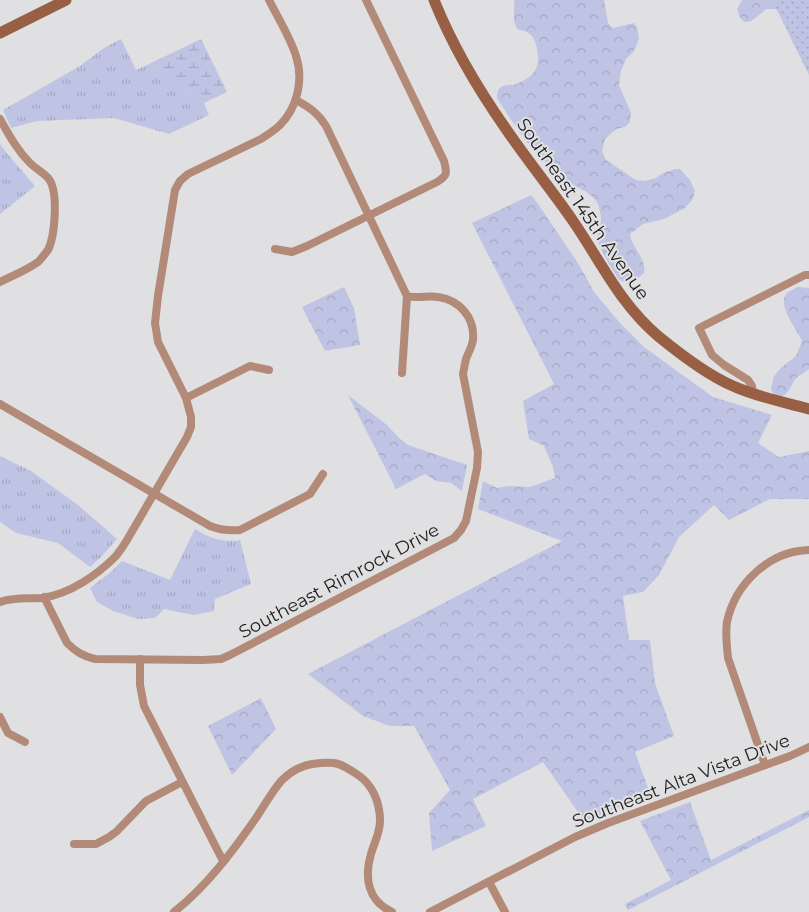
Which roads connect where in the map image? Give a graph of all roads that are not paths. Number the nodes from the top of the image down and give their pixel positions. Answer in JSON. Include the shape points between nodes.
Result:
{"nodes":[{"id":1,"x":66,"y":0,"type":"edge"},
{"id":2,"x":270,"y":0,"type":"edge"},
{"id":3,"x":366,"y":0,"type":"edge"},
{"id":4,"x":434,"y":0,"type":"edge"},
{"id":5,"x":0,"y":32,"type":"edge"},
{"id":6,"x":296,"y":100,"type":"junction"},
{"id":7,"x":0,"y":119,"type":"edge"},
{"id":8,"x":369,"y":216,"type":"junction"},
{"id":9,"x":275,"y":249,"type":"dead end"},
{"id":10,"x":809,"y":275,"type":"edge"},
{"id":11,"x":0,"y":282,"type":"edge"},
{"id":12,"x":407,"y":296,"type":"junction"},
{"id":13,"x":269,"y":370,"type":"dead end"},
{"id":14,"x":402,"y":373,"type":"dead end"},
{"id":15,"x":753,"y":394,"type":"junction"},
{"id":16,"x":186,"y":398,"type":"junction"},
{"id":17,"x":0,"y":404,"type":"edge"},
{"id":18,"x":809,"y":409,"type":"edge"},
{"id":19,"x":323,"y":474,"type":"dead end"},
{"id":20,"x":155,"y":494,"type":"junction"},
{"id":21,"x":809,"y":550,"type":"edge"},
{"id":22,"x":44,"y":598,"type":"junction"},
{"id":23,"x":0,"y":602,"type":"edge"},
{"id":24,"x":140,"y":659,"type":"junction"},
{"id":25,"x":0,"y":717,"type":"edge"},
{"id":26,"x":25,"y":742,"type":"dead end"},
{"id":27,"x":809,"y":747,"type":"edge"},
{"id":28,"x":765,"y":765,"type":"junction"},
{"id":29,"x":182,"y":782,"type":"junction"},
{"id":30,"x":74,"y":844,"type":"dead end"},
{"id":31,"x":224,"y":861,"type":"junction"},
{"id":32,"x":490,"y":882,"type":"junction"},
{"id":33,"x":174,"y":912,"type":"edge"},
{"id":34,"x":392,"y":912,"type":"edge"},
{"id":35,"x":430,"y":912,"type":"edge"},
{"id":36,"x":505,"y":912,"type":"edge"}],
"edges":[{"from":1,"to":5,"type":"main road"},
{"from":2,"to":6,"type":"street","via":[[297,57],[299,87]]},
{"from":3,"to":8,"type":"street","via":[[447,172],[437,182]]},
{"from":4,"to":15,"type":"main road","name":"Southeast 145th Avenue","via":[[489,104],[572,220],[620,296],[673,348],[712,375]]},
{"from":6,"to":8,"type":"street","via":[[321,118]]},
{"from":6,"to":16,"type":"street","via":[[287,117],[271,133],[188,174],[175,190],[155,323],[158,342]]},
{"from":7,"to":11,"type":"street","via":[[14,145],[48,178],[53,186],[55,207],[48,249],[39,261]]},
{"from":8,"to":9,"type":"street","via":[[292,252]]},
{"from":8,"to":12,"type":"street"},
{"from":10,"to":15,"type":"street","via":[[699,328],[712,355],[748,380]]},
{"from":12,"to":14,"type":"street"},
{"from":12,"to":24,"type":"street","name":"Southeast Rimrock Drive","via":[[438,296],[452,301],[463,308],[473,330],[473,342],[463,374],[478,452],[466,521],[461,530],[454,538],[230,656],[203,660]]},
{"from":13,"to":16,"type":"street","via":[[250,366]]},
{"from":15,"to":18,"type":"main road","name":"Southeast 145th Avenue"},
{"from":16,"to":20,"type":"street","via":[[191,427]]},
{"from":17,"to":20,"type":"street"},
{"from":19,"to":20,"type":"street","via":[[310,494],[240,530],[220,530],[210,526]]},
{"from":20,"to":22,"type":"street","via":[[112,559],[89,578]]},
{"from":21,"to":28,"type":"street","via":[[792,553],[756,572],[738,593],[727,624],[728,658]]},
{"from":22,"to":23,"type":"street"},
{"from":22,"to":24,"type":"street","name":"Southeast Rimrock Drive","via":[[68,643],[78,653],[96,659]]},
{"from":24,"to":29,"type":"street","via":[[144,706]]},
{"from":25,"to":26,"type":"street","via":[[8,733]]},
{"from":27,"to":28,"type":"street","name":"Southeast Alta Vista Drive"},
{"from":28,"to":32,"type":"street","name":"Southeast Alta Vista Drive","via":[[608,822]]},
{"from":29,"to":30,"type":"street","via":[[146,802],[109,837],[96,844]]},
{"from":29,"to":31,"type":"street"},
{"from":31,"to":33,"type":"street"},
{"from":31,"to":34,"type":"street","via":[[282,780],[306,765],[337,763],[366,781],[377,800],[380,822],[370,856],[368,883],[380,905]]},
{"from":32,"to":35,"type":"street","name":"Southeast Alta Vista Drive"},
{"from":32,"to":36,"type":"street"}]}
